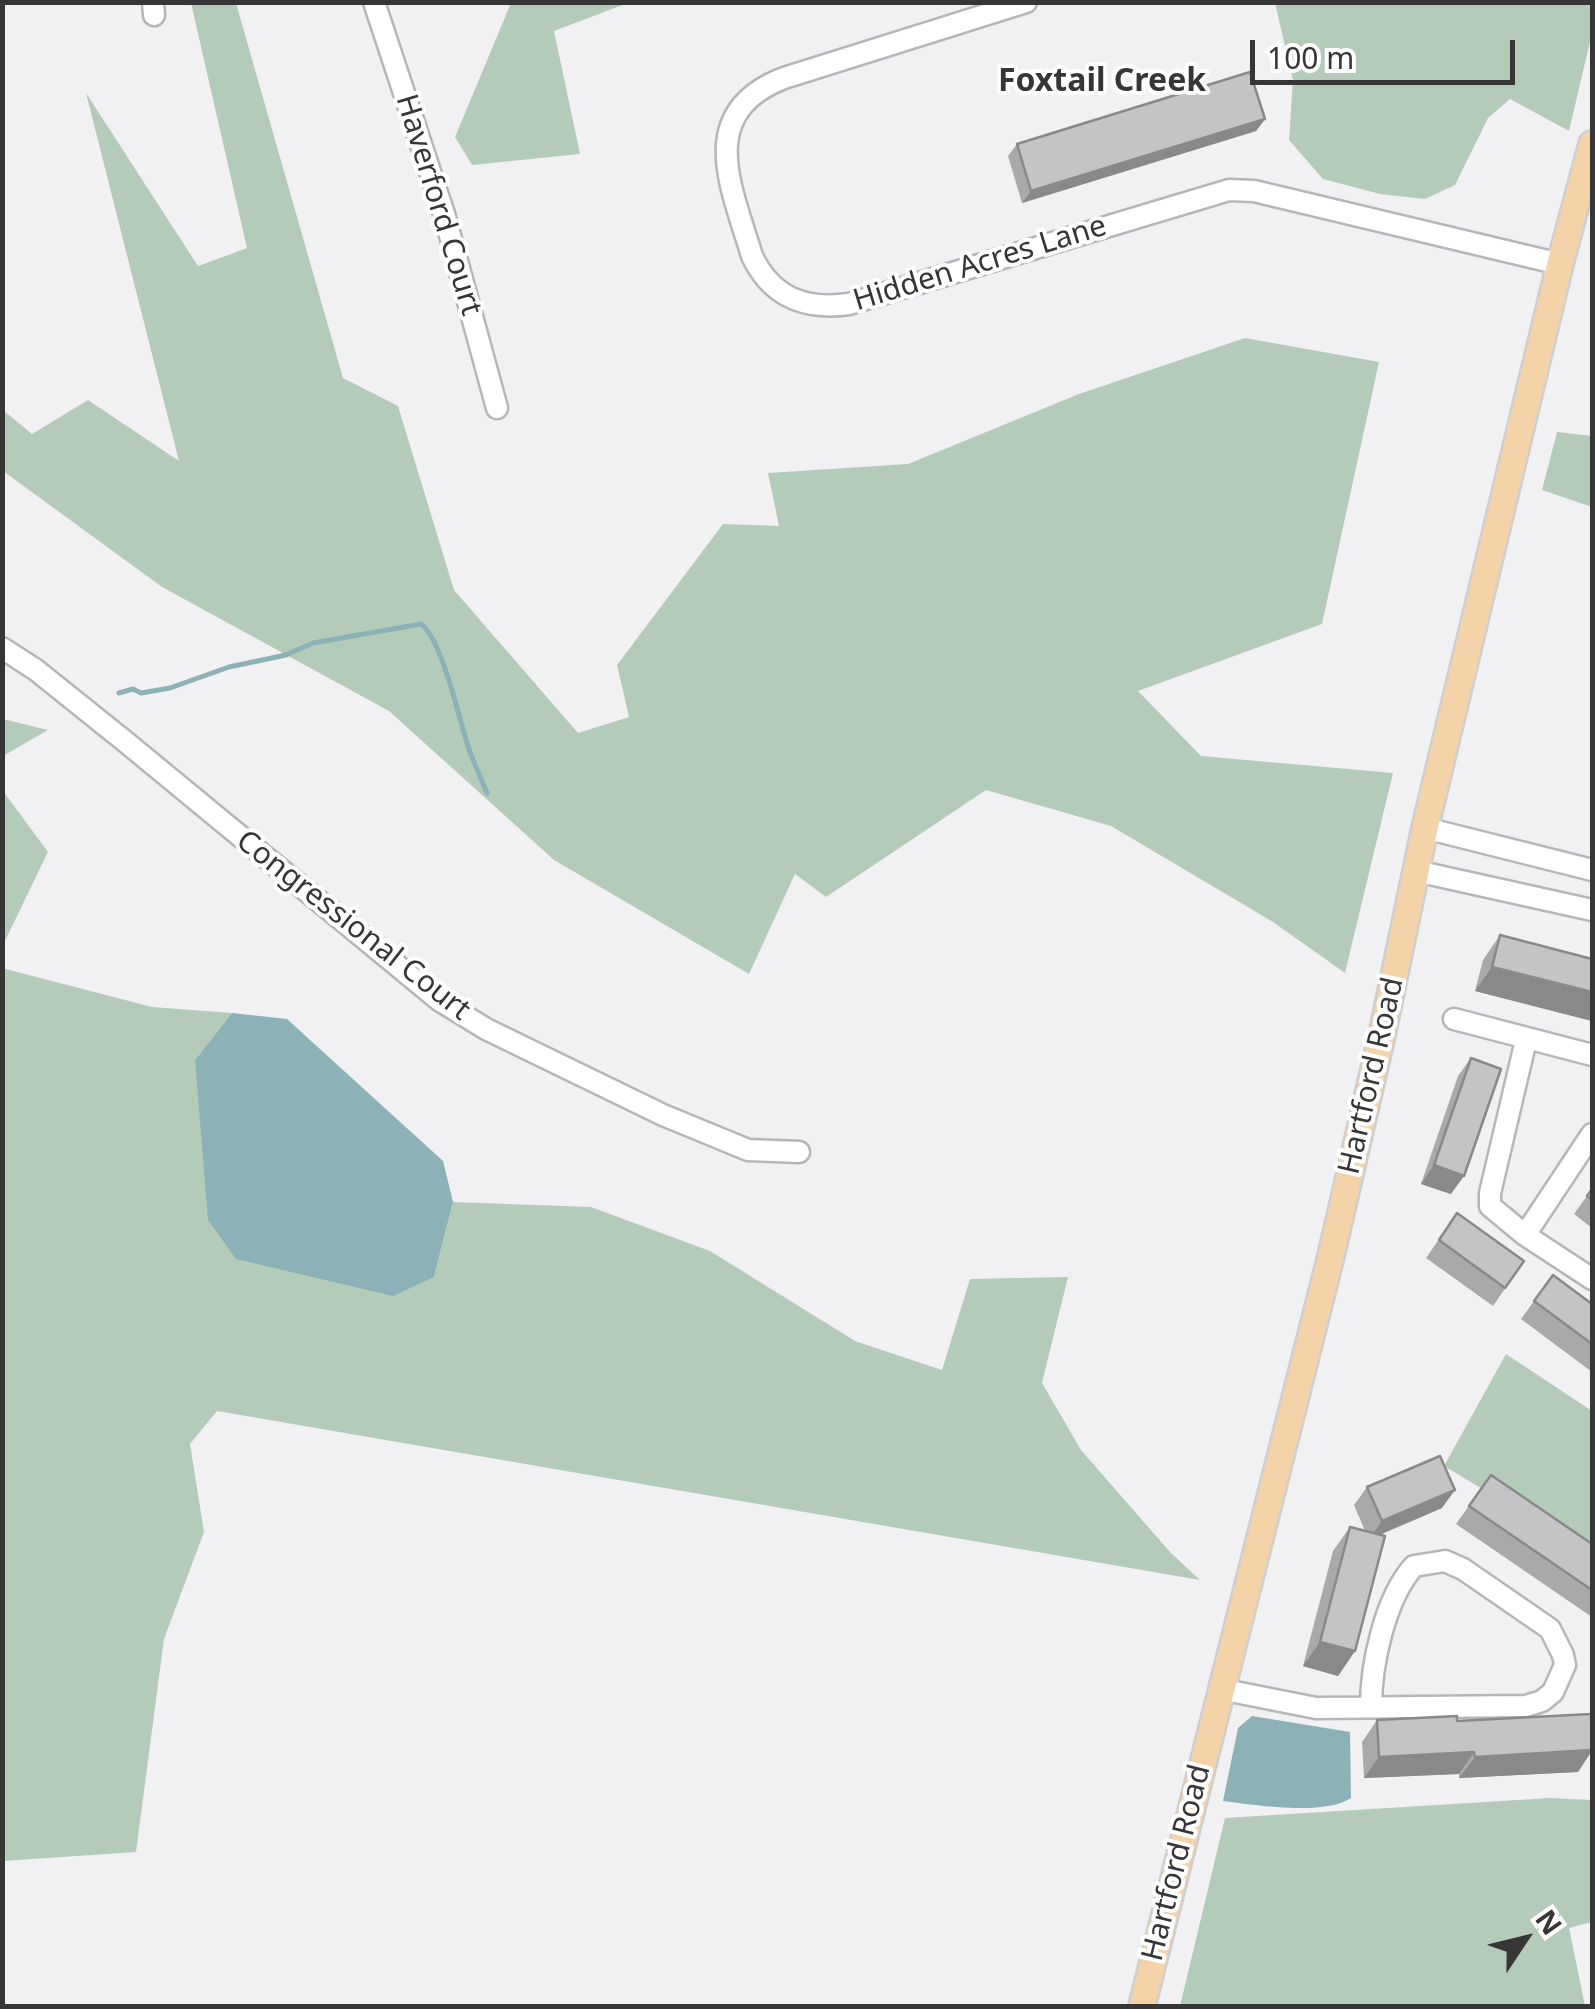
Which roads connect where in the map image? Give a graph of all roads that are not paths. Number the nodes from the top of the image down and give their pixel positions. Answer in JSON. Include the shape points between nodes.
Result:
{"nodes":[{"id":1,"x":374,"y":2,"type":"edge"},
{"id":2,"x":1026,"y":2,"type":"edge"},
{"id":3,"x":1592,"y":144,"type":"edge"},
{"id":4,"x":1560,"y":264,"type":"junction"},
{"id":5,"x":497,"y":408,"type":"dead end"},
{"id":6,"x":2,"y":648,"type":"edge"},
{"id":7,"x":1425,"y":828,"type":"junction"},
{"id":8,"x":1592,"y":870,"type":"edge"},
{"id":9,"x":1416,"y":871,"type":"junction"},
{"id":10,"x":1592,"y":910,"type":"edge"},
{"id":11,"x":1454,"y":1019,"type":"dead end"},
{"id":12,"x":1526,"y":1040,"type":"junction"},
{"id":13,"x":1592,"y":1055,"type":"edge"},
{"id":14,"x":1592,"y":1134,"type":"edge"},
{"id":15,"x":799,"y":1152,"type":"dead end"},
{"id":16,"x":1526,"y":1235,"type":"junction"},
{"id":17,"x":1592,"y":1278,"type":"edge"},
{"id":18,"x":1220,"y":1689,"type":"junction"},
{"id":19,"x":1371,"y":1707,"type":"junction"},
{"id":20,"x":1142,"y":2006,"type":"edge"}],
"edges":[{"from":1,"to":5,"type":"street","name":"Haverford Court"},
{"from":2,"to":4,"type":"street","name":"Hidden Acres Lane","via":[[767,84],[742,106],[726,136],[726,170],[752,256],[780,293],[811,306],[849,304],[1230,190]]},
{"from":3,"to":4,"type":"main road","name":"Hartford Road"},
{"from":4,"to":7,"type":"main road","name":"Hartford Road"},
{"from":6,"to":15,"type":"street","name":"Congressional Court","via":[[438,1000],[663,1115],[748,1150]]},
{"from":7,"to":8,"type":"street"},
{"from":7,"to":9,"type":"main road","name":"Hartford Road"},
{"from":9,"to":10,"type":"street"},
{"from":9,"to":18,"type":"main road","name":"Hartford Road","via":[[1334,1241]]},
{"from":11,"to":12,"type":"street"},
{"from":12,"to":13,"type":"street"},
{"from":12,"to":16,"type":"street","via":[[1490,1200],[1493,1211]]},
{"from":14,"to":16,"type":"street"},
{"from":16,"to":17,"type":"street"},
{"from":18,"to":19,"type":"street","via":[[1297,1706]]},
{"from":18,"to":20,"type":"main road","name":"Hartford Road"},
{"from":19,"to":19,"type":"street","via":[[1526,1706],[1554,1692],[1563,1654],[1550,1630],[1463,1568],[1445,1561],[1414,1566],[1393,1595]]}]}
